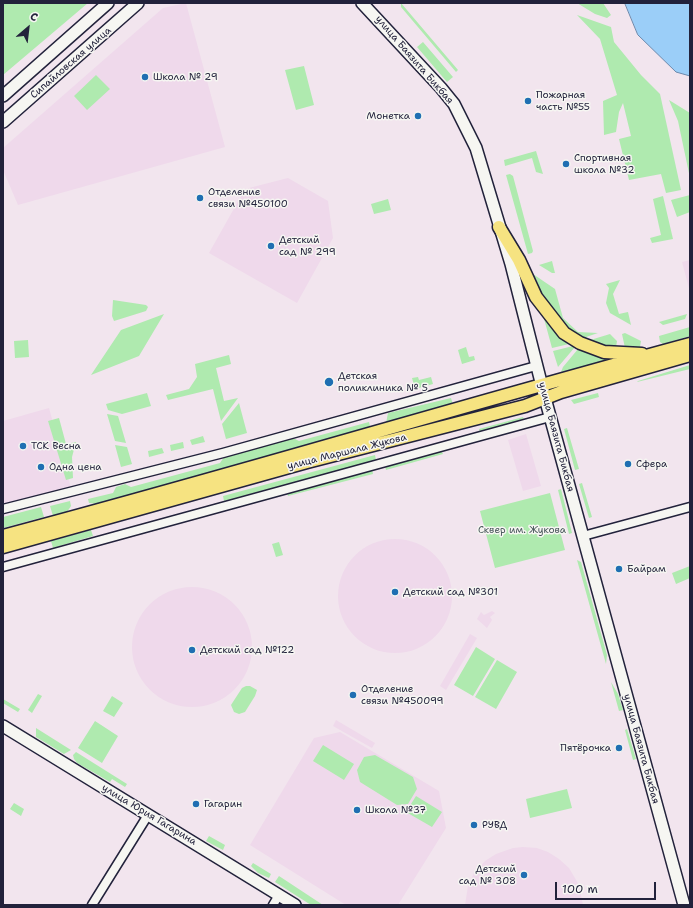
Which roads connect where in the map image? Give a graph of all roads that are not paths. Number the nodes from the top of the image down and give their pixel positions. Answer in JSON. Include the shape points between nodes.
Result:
{"nodes":[{"id":1,"x":108,"y":3,"type":"edge"},
{"id":2,"x":138,"y":3,"type":"edge"},
{"id":3,"x":362,"y":3,"type":"edge"},
{"id":4,"x":3,"y":96,"type":"edge"},
{"id":5,"x":3,"y":122,"type":"edge"},
{"id":6,"x":499,"y":227,"type":"junction"},
{"id":7,"x":690,"y":344,"type":"edge"},
{"id":8,"x":654,"y":354,"type":"junction"},
{"id":9,"x":690,"y":355,"type":"edge"},
{"id":10,"x":536,"y":366,"type":"junction"},
{"id":11,"x":542,"y":385,"type":"junction"},
{"id":12,"x":545,"y":398,"type":"junction"},
{"id":13,"x":550,"y":417,"type":"junction"},
{"id":14,"x":690,"y":507,"type":"edge"},
{"id":15,"x":3,"y":510,"type":"edge"},
{"id":16,"x":3,"y":536,"type":"edge"},
{"id":17,"x":583,"y":536,"type":"junction"},
{"id":18,"x":3,"y":547,"type":"edge"},
{"id":19,"x":3,"y":567,"type":"edge"},
{"id":20,"x":3,"y":726,"type":"edge"},
{"id":21,"x":148,"y":815,"type":"junction"},
{"id":22,"x":279,"y":894,"type":"junction"},
{"id":23,"x":92,"y":905,"type":"edge"},
{"id":24,"x":273,"y":905,"type":"edge"},
{"id":25,"x":295,"y":905,"type":"edge"},
{"id":26,"x":684,"y":905,"type":"edge"}],
"edges":[{"from":1,"to":4,"type":"main road","name":"Сипайловская улица"},
{"from":2,"to":5,"type":"main road","name":"Сипайловская улица"},
{"from":3,"to":6,"type":"main road","name":"улица Баязита Бикбая","via":[[454,104],[476,148]]},
{"from":6,"to":8,"type":"main road","via":[[519,260],[536,297],[564,332],[580,343],[604,352]]},
{"from":6,"to":10,"type":"main road","name":"улица Баязита Бикбая"},
{"from":7,"to":8,"type":"main road","name":"улица Маршала Жукова"},
{"from":8,"to":11,"type":"main road","name":"улица Маршала Жукова"},
{"from":9,"to":12,"type":"main road","name":"улица Маршала Жукова"},
{"from":10,"to":11,"type":"main road","name":"улица Баязита Бикбая"},
{"from":10,"to":15,"type":"street","via":[[223,453]]},
{"from":11,"to":12,"type":"main road","name":"улица Баязита Бикбая"},
{"from":11,"to":16,"type":"main road","name":"улица Маршала Жукова"},
{"from":12,"to":13,"type":"main road","name":"улица Баязита Бикбая"},
{"from":12,"to":18,"type":"main road","name":"улица Маршала Жукова","via":[[525,406],[307,462]]},
{"from":13,"to":17,"type":"main road","name":"улица Баязита Бикбая"},
{"from":13,"to":19,"type":"street"},
{"from":14,"to":17,"type":"street"},
{"from":17,"to":26,"type":"main road","name":"улица Баязита Бикбая"},
{"from":20,"to":21,"type":"main road","name":"улица Юрия Гагарина"},
{"from":21,"to":22,"type":"main road","name":"улица Юрия Гагарина"},
{"from":21,"to":23,"type":"street"},
{"from":22,"to":24,"type":"street"},
{"from":22,"to":25,"type":"main road","name":"улица Юрия Гагарина"}]}
